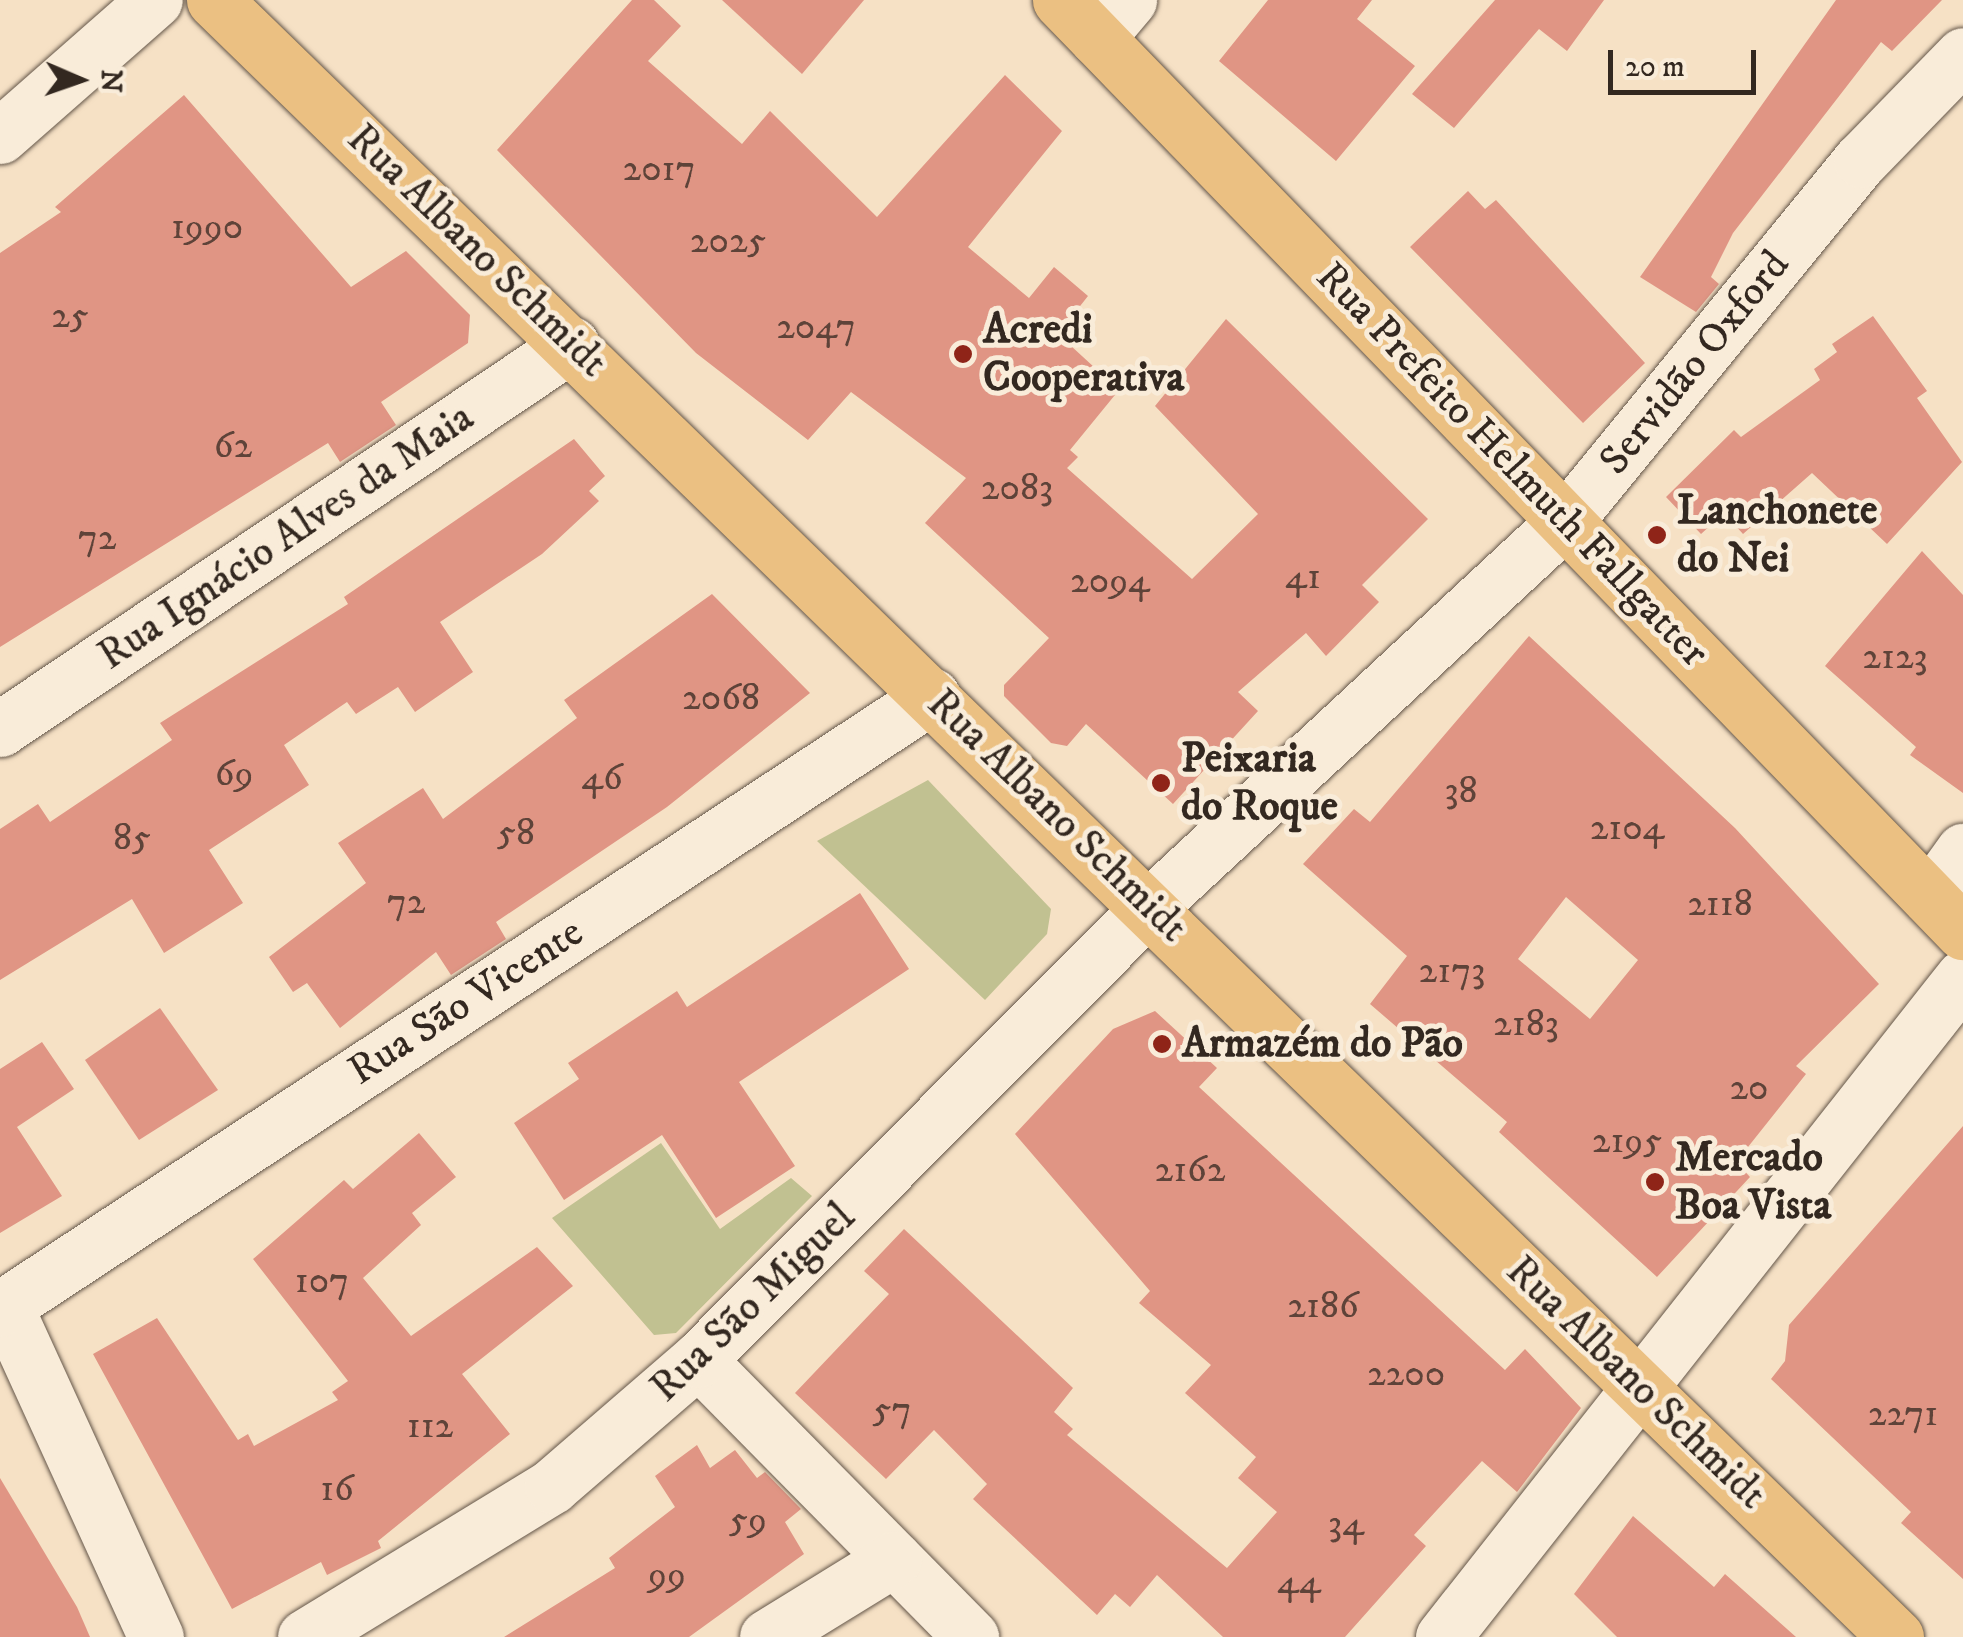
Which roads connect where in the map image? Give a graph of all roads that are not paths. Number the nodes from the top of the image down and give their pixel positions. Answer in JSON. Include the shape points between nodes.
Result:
{"nodes":[{"id":1,"x":155,"y":0,"type":"edge"},
{"id":2,"x":214,"y":0,"type":"edge"},
{"id":3,"x":1095,"y":13,"type":"edge"},
{"id":4,"x":1963,"y":55,"type":"edge"},
{"id":5,"x":0,"y":136,"type":"edge"},
{"id":6,"x":572,"y":344,"type":"junction"},
{"id":7,"x":1566,"y":520,"type":"junction"},
{"id":8,"x":932,"y":696,"type":"junction"},
{"id":9,"x":0,"y":730,"type":"edge"},
{"id":10,"x":1963,"y":851,"type":"edge"},
{"id":11,"x":1151,"y":905,"type":"junction"},
{"id":12,"x":1946,"y":914,"type":"edge"},
{"id":13,"x":1963,"y":977,"type":"edge"},
{"id":14,"x":2,"y":1307,"type":"edge"},
{"id":15,"x":698,"y":1360,"type":"junction"},
{"id":16,"x":1640,"y":1387,"type":"junction"},
{"id":17,"x":894,"y":1559,"type":"junction"},
{"id":18,"x":156,"y":1637,"type":"edge"},
{"id":19,"x":304,"y":1637,"type":"edge"},
{"id":20,"x":767,"y":1637,"type":"edge"},
{"id":21,"x":971,"y":1637,"type":"edge"},
{"id":22,"x":1444,"y":1637,"type":"edge"},
{"id":23,"x":1896,"y":1637,"type":"edge"}],
"edges":[{"from":1,"to":5,"type":"street"},
{"from":2,"to":6,"type":"main road","name":"Rua Albano Schmidt"},
{"from":3,"to":7,"type":"main road","name":"Rua Prefeito Helmuth Fallgatter"},
{"from":4,"to":7,"type":"street","name":"Servidão Oxford","via":[[1861,160]]},
{"from":6,"to":8,"type":"main road","name":"Rua Albano Schmidt"},
{"from":6,"to":9,"type":"street","name":"Rua Ignácio Alves da Maia"},
{"from":7,"to":11,"type":"street","name":"Servidão Oxford"},
{"from":7,"to":12,"type":"main road","name":"Rua Prefeito Helmuth Fallgatter"},
{"from":8,"to":11,"type":"main road","name":"Rua Albano Schmidt"},
{"from":8,"to":14,"type":"street","name":"Rua São Vicente"},
{"from":10,"to":12,"type":"street"},
{"from":11,"to":15,"type":"street","name":"Rua São Miguel"},
{"from":11,"to":16,"type":"main road","name":"Rua Albano Schmidt"},
{"from":13,"to":16,"type":"street"},
{"from":14,"to":18,"type":"street"},
{"from":15,"to":17,"type":"street"},
{"from":15,"to":19,"type":"street","name":"Rua São Miguel","via":[[552,1486]]},
{"from":16,"to":22,"type":"street"},
{"from":16,"to":23,"type":"main road","name":"Rua Albano Schmidt"},
{"from":17,"to":20,"type":"street"},
{"from":17,"to":21,"type":"street"}]}
